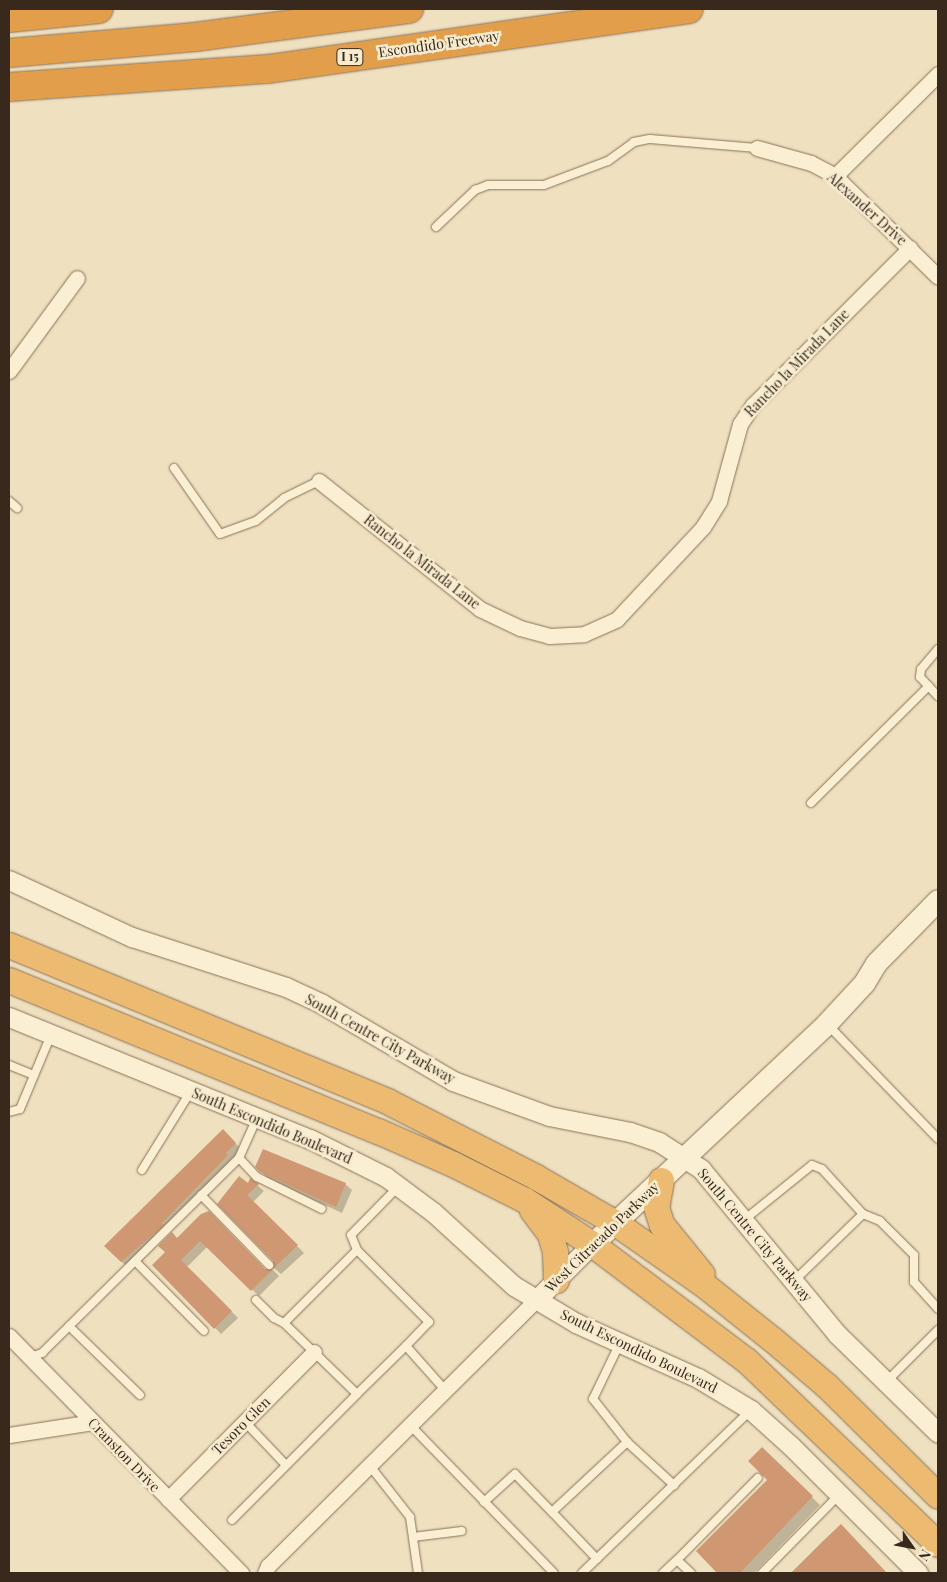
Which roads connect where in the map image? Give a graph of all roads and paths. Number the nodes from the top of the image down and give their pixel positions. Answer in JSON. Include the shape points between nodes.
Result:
{"nodes":[{"id":1,"x":99,"y":9,"type":"edge"},
{"id":2,"x":410,"y":9,"type":"edge"},
{"id":3,"x":689,"y":9,"type":"edge"},
{"id":4,"x":9,"y":18,"type":"edge"},
{"id":5,"x":9,"y":53,"type":"edge"},
{"id":6,"x":938,"y":74,"type":"edge"},
{"id":7,"x":9,"y":87,"type":"edge"},
{"id":8,"x":757,"y":148,"type":"joint"},
{"id":9,"x":835,"y":176,"type":"junction"},
{"id":10,"x":436,"y":227,"type":"dead end"},
{"id":11,"x":910,"y":248,"type":"junction"},
{"id":12,"x":938,"y":277,"type":"edge"},
{"id":13,"x":77,"y":278,"type":"dead end"},
{"id":14,"x":9,"y":371,"type":"edge"},
{"id":15,"x":174,"y":468,"type":"dead end"},
{"id":16,"x":319,"y":480,"type":"joint"},
{"id":17,"x":9,"y":501,"type":"edge"},
{"id":18,"x":17,"y":508,"type":"dead end"},
{"id":19,"x":938,"y":648,"type":"edge"},
{"id":20,"x":929,"y":686,"type":"junction"},
{"id":21,"x":938,"y":696,"type":"edge"},
{"id":22,"x":811,"y":803,"type":"dead end"},
{"id":23,"x":9,"y":880,"type":"edge"},
{"id":24,"x":938,"y":900,"type":"edge"},
{"id":25,"x":9,"y":945,"type":"edge"},
{"id":26,"x":9,"y":980,"type":"edge"},
{"id":27,"x":9,"y":1017,"type":"edge"},
{"id":28,"x":826,"y":1024,"type":"junction"},
{"id":29,"x":51,"y":1034,"type":"junction"},
{"id":30,"x":9,"y":1065,"type":"edge"},
{"id":31,"x":34,"y":1075,"type":"junction"},
{"id":32,"x":191,"y":1091,"type":"junction"},
{"id":33,"x":9,"y":1112,"type":"edge"},
{"id":34,"x":257,"y":1118,"type":"junction"},
{"id":35,"x":938,"y":1139,"type":"edge"},
{"id":36,"x":239,"y":1158,"type":"junction"},
{"id":37,"x":686,"y":1158,"type":"junction"},
{"id":38,"x":142,"y":1170,"type":"dead end"},
{"id":39,"x":661,"y":1180,"type":"junction"},
{"id":40,"x":400,"y":1186,"type":"junction"},
{"id":41,"x":201,"y":1195,"type":"junction"},
{"id":42,"x":525,"y":1200,"type":"junction"},
{"id":43,"x":322,"y":1209,"type":"dead end"},
{"id":44,"x":863,"y":1214,"type":"junction"},
{"id":45,"x":744,"y":1220,"type":"junction"},
{"id":46,"x":614,"y":1222,"type":"junction"},
{"id":47,"x":592,"y":1244,"type":"junction"},
{"id":48,"x":357,"y":1250,"type":"junction"},
{"id":49,"x":135,"y":1260,"type":"junction"},
{"id":50,"x":269,"y":1265,"type":"dead end"},
{"id":51,"x":556,"y":1280,"type":"junction"},
{"id":52,"x":794,"y":1281,"type":"junction"},
{"id":53,"x":718,"y":1296,"type":"junction"},
{"id":54,"x":256,"y":1300,"type":"dead end"},
{"id":55,"x":536,"y":1300,"type":"junction"},
{"id":56,"x":938,"y":1309,"type":"edge"},
{"id":57,"x":284,"y":1323,"type":"junction"},
{"id":58,"x":70,"y":1326,"type":"junction"},
{"id":59,"x":938,"y":1330,"type":"edge"},
{"id":60,"x":204,"y":1331,"type":"dead end"},
{"id":61,"x":9,"y":1336,"type":"edge"},
{"id":62,"x":620,"y":1343,"type":"junction"},
{"id":63,"x":406,"y":1346,"type":"junction"},
{"id":64,"x":314,"y":1352,"type":"junction"},
{"id":65,"x":30,"y":1357,"type":"junction"},
{"id":66,"x":886,"y":1382,"type":"junction"},
{"id":67,"x":445,"y":1390,"type":"junction"},
{"id":68,"x":357,"y":1394,"type":"junction"},
{"id":69,"x":140,"y":1395,"type":"dead end"},
{"id":70,"x":751,"y":1410,"type":"junction"},
{"id":71,"x":92,"y":1422,"type":"junction"},
{"id":72,"x":245,"y":1422,"type":"junction"},
{"id":73,"x":410,"y":1425,"type":"junction"},
{"id":74,"x":934,"y":1425,"type":"edge"},
{"id":75,"x":9,"y":1435,"type":"edge"},
{"id":76,"x":626,"y":1442,"type":"junction"},
{"id":77,"x":286,"y":1465,"type":"junction"},
{"id":78,"x":370,"y":1466,"type":"junction"},
{"id":79,"x":758,"y":1478,"type":"dead end"},
{"id":80,"x":674,"y":1485,"type":"junction"},
{"id":81,"x":840,"y":1494,"type":"junction"},
{"id":82,"x":938,"y":1496,"type":"edge"},
{"id":83,"x":168,"y":1499,"type":"junction"},
{"id":84,"x":484,"y":1502,"type":"junction"},
{"id":85,"x":552,"y":1512,"type":"junction"},
{"id":86,"x":232,"y":1520,"type":"dead end"},
{"id":87,"x":462,"y":1531,"type":"dead end"},
{"id":88,"x":413,"y":1537,"type":"junction"},
{"id":89,"x":938,"y":1544,"type":"edge"},
{"id":90,"x":597,"y":1559,"type":"junction"},
{"id":91,"x":677,"y":1560,"type":"junction"},
{"id":92,"x":241,"y":1573,"type":"edge"},
{"id":93,"x":265,"y":1573,"type":"edge"},
{"id":94,"x":418,"y":1573,"type":"edge"},
{"id":95,"x":554,"y":1573,"type":"edge"},
{"id":96,"x":582,"y":1573,"type":"edge"},
{"id":97,"x":663,"y":1573,"type":"edge"},
{"id":98,"x":691,"y":1573,"type":"edge"},
{"id":99,"x":762,"y":1573,"type":"edge"},
{"id":100,"x":918,"y":1573,"type":"edge"}],
"edges":[{"from":1,"to":4,"type":"highway"},
{"from":2,"to":5,"type":"highway","via":[[195,37]]},
{"from":3,"to":7,"type":"highway","name":"Escondido Freeway","number":"I 15","via":[[268,69]]},
{"from":6,"to":9,"type":"street"},
{"from":8,"to":9,"type":"street","name":"Alexander Drive","via":[[811,163]]},
{"from":8,"to":10,"type":"lane","via":[[650,139],[634,142],[608,161],[544,185],[488,185],[475,190]]},
{"from":9,"to":11,"type":"street","name":"Alexander Drive"},
{"from":11,"to":12,"type":"street","name":"Alexander Drive"},
{"from":11,"to":16,"type":"street","name":"Rancho la Mirada Lane","via":[[753,405],[740,424],[719,502],[703,527],[617,619],[584,634],[549,636],[520,628],[480,610]]},
{"from":13,"to":14,"type":"street"},
{"from":15,"to":16,"type":"lane","via":[[220,534],[256,521],[284,498]]},
{"from":17,"to":18,"type":"lane"},
{"from":19,"to":20,"type":"lane","via":[[921,669],[920,677]]},
{"from":20,"to":21,"type":"lane"},
{"from":20,"to":22,"type":"lane"},
{"from":23,"to":37,"type":"street","name":"South Centre City Parkway","via":[[132,937],[286,987],[322,1004],[453,1081],[549,1116],[630,1132],[659,1142]]},
{"from":24,"to":28,"type":"main road","name":"West Citracado Parkway","via":[[876,963],[864,983]]},
{"from":25,"to":46,"type":"highway","via":[[389,1102],[536,1177]]},
{"from":26,"to":42,"type":"highway","via":[[378,1130]]},
{"from":27,"to":29,"type":"street","name":"South Escondido Boulevard"},
{"from":28,"to":35,"type":"lane"},
{"from":28,"to":37,"type":"main road","name":"West Citracado Parkway"},
{"from":29,"to":31,"type":"lane"},
{"from":29,"to":32,"type":"street","name":"South Escondido Boulevard"},
{"from":30,"to":31,"type":"lane"},
{"from":31,"to":33,"type":"lane","via":[[20,1110]]},
{"from":32,"to":34,"type":"street","name":"South Escondido Boulevard"},
{"from":32,"to":38,"type":"lane"},
{"from":34,"to":36,"type":"lane"},
{"from":34,"to":40,"type":"street","name":"South Escondido Boulevard","via":[[350,1158]]},
{"from":36,"to":41,"type":"lane"},
{"from":36,"to":43,"type":"lane","via":[[257,1177]]},
{"from":37,"to":39,"type":"main road","name":"West Citracado Parkway"},
{"from":37,"to":45,"type":"street","name":"South Centre City Parkway","via":[[701,1169]]},
{"from":39,"to":46,"type":"main road","name":"West Citracado Parkway"},
{"from":39,"to":53,"type":"highway","via":[[656,1207],[662,1225]]},
{"from":40,"to":48,"type":"lane","via":[[351,1235]]},
{"from":40,"to":55,"type":"street","name":"South Escondido Boulevard","via":[[512,1284]]},
{"from":41,"to":49,"type":"lane"},
{"from":41,"to":50,"type":"lane"},
{"from":42,"to":47,"type":"highway"},
{"from":42,"to":51,"type":"highway","via":[[550,1234],[555,1252]]},
{"from":44,"to":45,"type":"lane","via":[[822,1169],[812,1165]]},
{"from":44,"to":52,"type":"lane"},
{"from":44,"to":56,"type":"lane","via":[[880,1221],[914,1255],[914,1282]]},
{"from":45,"to":52,"type":"street","name":"South Centre City Parkway"},
{"from":46,"to":47,"type":"main road","name":"West Citracado Parkway"},
{"from":46,"to":53,"type":"highway"},
{"from":47,"to":51,"type":"street","name":"West Citracado Parkway"},
{"from":47,"to":89,"type":"highway","via":[[746,1360]]},
{"from":48,"to":57,"type":"lane"},
{"from":48,"to":63,"type":"lane","via":[[429,1322]]},
{"from":49,"to":58,"type":"lane"},
{"from":49,"to":60,"type":"lane"},
{"from":51,"to":55,"type":"street","name":"West Citracado Parkway"},
{"from":52,"to":66,"type":"street","name":"South Centre City Parkway","via":[[837,1334]]},
{"from":53,"to":82,"type":"highway","via":[[827,1386]]},
{"from":54,"to":57,"type":"lane"},
{"from":55,"to":62,"type":"street","name":"South Escondido Boulevard"},
{"from":55,"to":67,"type":"street","name":"West Citracado Parkway"},
{"from":57,"to":64,"type":"lane"},
{"from":58,"to":65,"type":"lane","via":[[42,1353]]},
{"from":58,"to":69,"type":"lane"},
{"from":59,"to":66,"type":"lane"},
{"from":61,"to":65,"type":"street","name":"Cranston Drive"},
{"from":62,"to":70,"type":"street","name":"South Escondido Boulevard","via":[[698,1378]]},
{"from":62,"to":76,"type":"lane","via":[[593,1399]]},
{"from":63,"to":67,"type":"lane"},
{"from":63,"to":68,"type":"lane"},
{"from":64,"to":68,"type":"lane"},
{"from":64,"to":72,"type":"street","name":"Tesoro Glen"},
{"from":65,"to":71,"type":"street","name":"Cranston Drive"},
{"from":66,"to":74,"type":"street","name":"South Centre City Parkway"},
{"from":67,"to":73,"type":"street","name":"West Citracado Parkway"},
{"from":68,"to":77,"type":"lane"},
{"from":70,"to":80,"type":"lane"},
{"from":70,"to":81,"type":"street","name":"South Escondido Boulevard"},
{"from":71,"to":75,"type":"street"},
{"from":71,"to":83,"type":"street","name":"Cranston Drive"},
{"from":72,"to":77,"type":"lane"},
{"from":72,"to":83,"type":"street","name":"Tesoro Glen"},
{"from":73,"to":78,"type":"street","name":"West Citracado Parkway"},
{"from":73,"to":84,"type":"lane"},
{"from":76,"to":80,"type":"lane"},
{"from":76,"to":85,"type":"lane"},
{"from":77,"to":86,"type":"lane"},
{"from":78,"to":88,"type":"lane","via":[[410,1517]]},
{"from":78,"to":93,"type":"street","name":"West Citracado Parkway","via":[[268,1566]]},
{"from":79,"to":91,"type":"lane"},
{"from":80,"to":90,"type":"lane"},
{"from":81,"to":99,"type":"lane"},
{"from":81,"to":100,"type":"street","name":"South Escondido Boulevard"},
{"from":83,"to":92,"type":"street","name":"Cranston Drive"},
{"from":84,"to":85,"type":"lane","via":[[515,1474]]},
{"from":84,"to":95,"type":"lane"},
{"from":85,"to":90,"type":"lane"},
{"from":87,"to":88,"type":"lane"},
{"from":88,"to":94,"type":"lane"},
{"from":90,"to":96,"type":"lane"},
{"from":91,"to":97,"type":"lane"},
{"from":91,"to":98,"type":"lane"}]}
